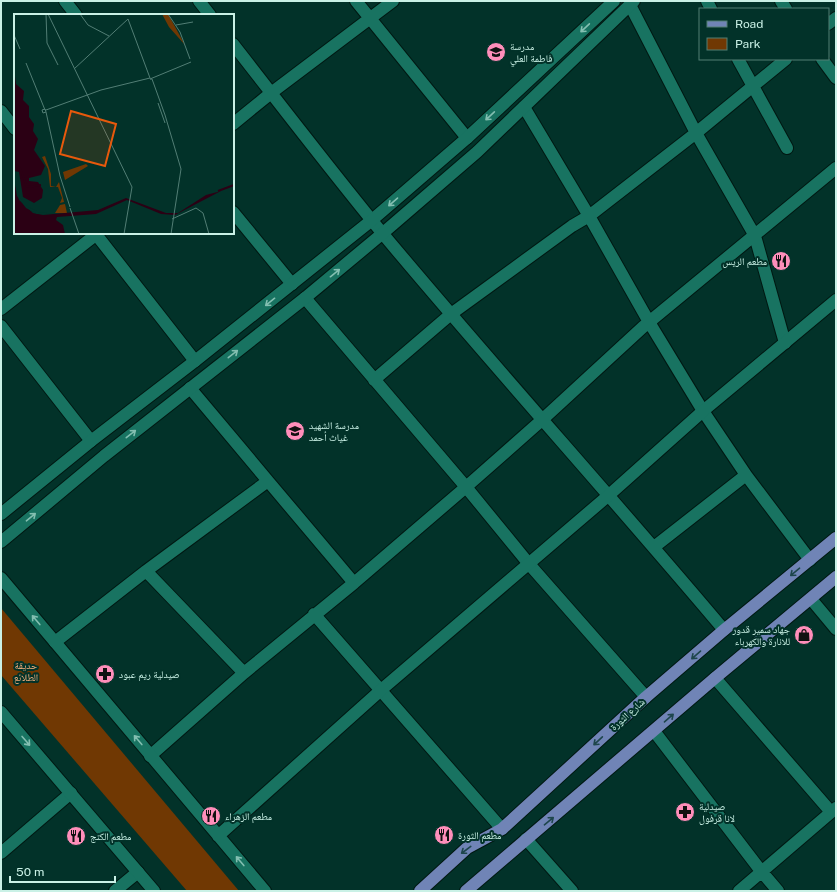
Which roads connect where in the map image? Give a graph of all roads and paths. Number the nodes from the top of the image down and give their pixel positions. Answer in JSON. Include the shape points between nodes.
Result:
{"nodes":[{"id":1,"x":65,"y":1,"type":"edge"},
{"id":2,"x":199,"y":1,"type":"edge"},
{"id":3,"x":356,"y":1,"type":"edge"},
{"id":4,"x":393,"y":1,"type":"edge"},
{"id":5,"x":614,"y":1,"type":"edge"},
{"id":6,"x":632,"y":3,"type":"edge"},
{"id":7,"x":75,"y":14,"type":"edge"},
{"id":8,"x":209,"y":14,"type":"edge"},
{"id":9,"x":370,"y":19,"type":"junction"},
{"id":10,"x":234,"y":45,"type":"edge"},
{"id":11,"x":739,"y":60,"type":"edge"},
{"id":12,"x":785,"y":60,"type":"edge"},
{"id":13,"x":823,"y":60,"type":"edge"},
{"id":14,"x":836,"y":78,"type":"edge"},
{"id":15,"x":753,"y":86,"type":"junction"},
{"id":16,"x":271,"y":93,"type":"junction"},
{"id":17,"x":524,"y":107,"type":"junction"},
{"id":18,"x":1,"y":111,"type":"edge"},
{"id":19,"x":234,"y":123,"type":"edge"},
{"id":20,"x":14,"y":128,"type":"edge"},
{"id":21,"x":696,"y":133,"type":"junction"},
{"id":22,"x":467,"y":138,"type":"junction"},
{"id":23,"x":787,"y":148,"type":"dead end"},
{"id":24,"x":836,"y":168,"type":"edge"},
{"id":25,"x":234,"y":213,"type":"edge"},
{"id":26,"x":589,"y":216,"type":"junction"},
{"id":27,"x":372,"y":220,"type":"junction"},
{"id":28,"x":95,"y":234,"type":"edge"},
{"id":29,"x":97,"y":234,"type":"edge"},
{"id":30,"x":383,"y":234,"type":"junction"},
{"id":31,"x":755,"y":236,"type":"junction"},
{"id":32,"x":292,"y":284,"type":"junction"},
{"id":33,"x":304,"y":298,"type":"junction"},
{"id":34,"x":836,"y":300,"type":"edge"},
{"id":35,"x":1,"y":310,"type":"edge"},
{"id":36,"x":451,"y":314,"type":"junction"},
{"id":37,"x":649,"y":322,"type":"junction"},
{"id":38,"x":1,"y":326,"type":"edge"},
{"id":39,"x":785,"y":343,"type":"junction"},
{"id":40,"x":195,"y":361,"type":"junction"},
{"id":41,"x":374,"y":380,"type":"junction"},
{"id":42,"x":190,"y":388,"type":"junction"},
{"id":43,"x":703,"y":411,"type":"junction"},
{"id":44,"x":543,"y":419,"type":"junction"},
{"id":45,"x":91,"y":441,"type":"junction"},
{"id":46,"x":746,"y":475,"type":"junction"},
{"id":47,"x":268,"y":481,"type":"junction"},
{"id":48,"x":466,"y":486,"type":"junction"},
{"id":49,"x":609,"y":495,"type":"junction"},
{"id":50,"x":1,"y":514,"type":"edge"},
{"id":51,"x":836,"y":538,"type":"edge"},
{"id":52,"x":1,"y":542,"type":"edge"},
{"id":53,"x":654,"y":547,"type":"junction"},
{"id":54,"x":810,"y":560,"type":"junction"},
{"id":55,"x":529,"y":564,"type":"junction"},
{"id":56,"x":146,"y":571,"type":"junction"},
{"id":57,"x":836,"y":577,"type":"edge"},
{"id":58,"x":1,"y":578,"type":"edge"},
{"id":59,"x":354,"y":582,"type":"junction"},
{"id":60,"x":811,"y":599,"type":"junction"},
{"id":61,"x":314,"y":614,"type":"junction"},
{"id":62,"x":836,"y":629,"type":"edge"},
{"id":63,"x":724,"y":630,"type":"junction"},
{"id":64,"x":55,"y":642,"type":"junction"},
{"id":65,"x":244,"y":673,"type":"junction"},
{"id":66,"x":715,"y":678,"type":"junction"},
{"id":67,"x":381,"y":690,"type":"junction"},
{"id":68,"x":646,"y":697,"type":"junction"},
{"id":69,"x":1,"y":712,"type":"edge"},
{"id":70,"x":654,"y":731,"type":"junction"},
{"id":71,"x":150,"y":756,"type":"junction"},
{"id":72,"x":71,"y":793,"type":"junction"},
{"id":73,"x":834,"y":810,"type":"edge"},
{"id":74,"x":502,"y":829,"type":"junction"},
{"id":75,"x":218,"y":836,"type":"junction"},
{"id":76,"x":526,"y":839,"type":"junction"},
{"id":77,"x":1,"y":853,"type":"edge"},
{"id":78,"x":761,"y":871,"type":"junction"},
{"id":79,"x":138,"y":872,"type":"junction"},
{"id":80,"x":115,"y":891,"type":"edge"},
{"id":81,"x":154,"y":891,"type":"edge"},
{"id":82,"x":265,"y":891,"type":"edge"},
{"id":83,"x":420,"y":891,"type":"edge"},
{"id":84,"x":466,"y":891,"type":"edge"},
{"id":85,"x":572,"y":891,"type":"edge"},
{"id":86,"x":739,"y":891,"type":"edge"},
{"id":87,"x":778,"y":891,"type":"edge"}],
"edges":[{"from":1,"to":7,"type":"street"},
{"from":2,"to":8,"type":"street"},
{"from":3,"to":9,"type":"street"},
{"from":4,"to":9,"type":"street"},
{"from":5,"to":22,"type":"street","one_way":true},
{"from":6,"to":17,"type":"street"},
{"from":6,"to":21,"type":"street"},
{"from":9,"to":16,"type":"street"},
{"from":9,"to":22,"type":"street"},
{"from":10,"to":16,"type":"street"},
{"from":11,"to":15,"type":"street"},
{"from":12,"to":15,"type":"street"},
{"from":13,"to":14,"type":"street"},
{"from":15,"to":21,"type":"street"},
{"from":15,"to":23,"type":"street"},
{"from":16,"to":19,"type":"street"},
{"from":16,"to":27,"type":"street"},
{"from":17,"to":26,"type":"street"},
{"from":17,"to":30,"type":"street"},
{"from":18,"to":20,"type":"street"},
{"from":21,"to":26,"type":"street"},
{"from":21,"to":31,"type":"street"},
{"from":22,"to":27,"type":"street","one_way":true},
{"from":24,"to":31,"type":"street"},
{"from":25,"to":32,"type":"street"},
{"from":26,"to":36,"type":"street"},
{"from":26,"to":37,"type":"street"},
{"from":27,"to":30,"type":"street"},
{"from":27,"to":32,"type":"street"},
{"from":28,"to":35,"type":"street"},
{"from":29,"to":40,"type":"street"},
{"from":33,"to":30,"type":"street","one_way":true},
{"from":30,"to":36,"type":"street"},
{"from":31,"to":37,"type":"street"},
{"from":31,"to":39,"type":"street"},
{"from":32,"to":40,"type":"street","one_way":true},
{"from":33,"to":41,"type":"street"},
{"from":42,"to":33,"type":"street","one_way":true},
{"from":34,"to":39,"type":"street"},
{"from":36,"to":41,"type":"street"},
{"from":36,"to":44,"type":"street"},
{"from":37,"to":43,"type":"street"},
{"from":37,"to":44,"type":"street"},
{"from":38,"to":45,"type":"street"},
{"from":39,"to":43,"type":"street"},
{"from":40,"to":45,"type":"street"},
{"from":41,"to":48,"type":"street"},
{"from":42,"to":47,"type":"street"},
{"from":52,"to":42,"type":"street","one_way":true},
{"from":43,"to":46,"type":"street"},
{"from":43,"to":49,"type":"street"},
{"from":44,"to":48,"type":"street"},
{"from":44,"to":49,"type":"street"},
{"from":45,"to":50,"type":"street"},
{"from":46,"to":53,"type":"street"},
{"from":46,"to":54,"type":"street"},
{"from":47,"to":56,"type":"street"},
{"from":47,"to":59,"type":"street"},
{"from":48,"to":55,"type":"street"},
{"from":48,"to":59,"type":"street"},
{"from":49,"to":53,"type":"street"},
{"from":49,"to":55,"type":"street"},
{"from":51,"to":54,"type":"main road","name":"شارع الثورة"},
{"from":53,"to":63,"type":"street"},
{"from":54,"to":63,"type":"main road","name":"شارع الثورة","one_way":true},
{"from":55,"to":67,"type":"street"},
{"from":55,"to":68,"type":"street"},
{"from":56,"to":64,"type":"street"},
{"from":56,"to":65,"type":"street"},
{"from":57,"to":60,"type":"main road"},
{"from":64,"to":58,"type":"street","one_way":true},
{"from":59,"to":61,"type":"street"},
{"from":60,"to":62,"type":"street"},
{"from":60,"to":66,"type":"main road"},
{"from":61,"to":65,"type":"street"},
{"from":61,"to":67,"type":"street"},
{"from":63,"to":68,"type":"main road","name":"شارع الثورة","one_way":true},
{"from":71,"to":64,"type":"street","one_way":true},
{"from":65,"to":71,"type":"street"},
{"from":70,"to":66,"type":"main road","one_way":true},
{"from":66,"to":73,"type":"street"},
{"from":67,"to":74,"type":"street"},
{"from":67,"to":75,"type":"street"},
{"from":68,"to":74,"type":"main road","name":"شارع الثورة","one_way":true},
{"from":69,"to":72,"type":"street","one_way":true},
{"from":76,"to":70,"type":"main road","one_way":true},
{"from":70,"to":78,"type":"street"},
{"from":71,"to":75,"type":"street"},
{"from":72,"to":77,"type":"street"},
{"from":72,"to":79,"type":"street"},
{"from":73,"to":78,"type":"street"},
{"from":74,"to":83,"type":"main road","name":"شارع الثورة","one_way":true,"via":[[467,848]]},
{"from":82,"to":75,"type":"street","one_way":true},
{"from":76,"to":84,"type":"main road"},
{"from":76,"to":85,"type":"street"},
{"from":78,"to":86,"type":"street"},
{"from":78,"to":87,"type":"street"},
{"from":79,"to":80,"type":"street"},
{"from":79,"to":81,"type":"street"}]}
